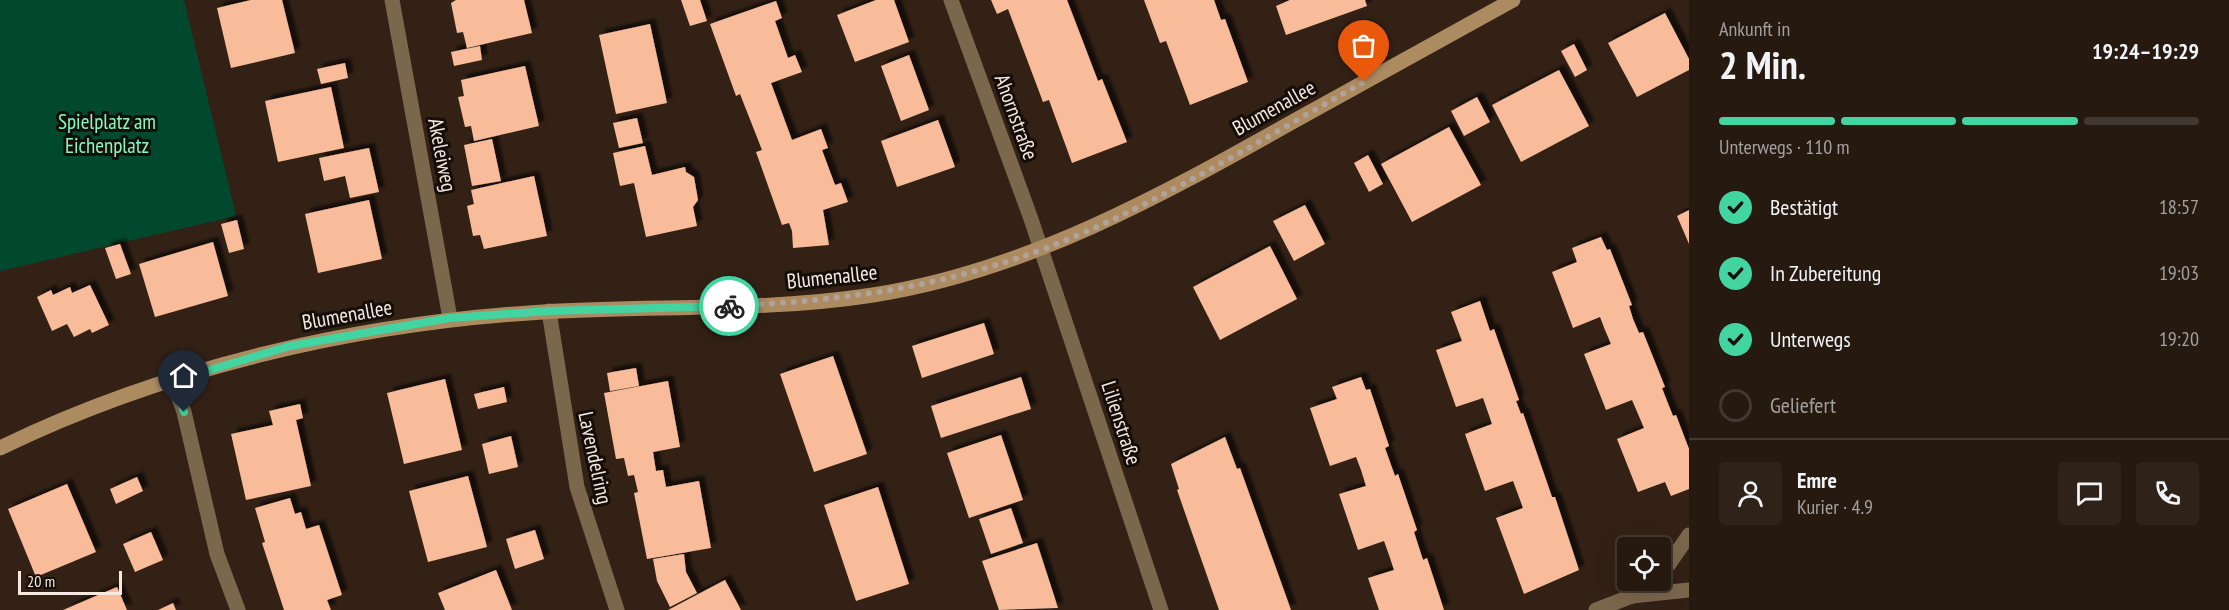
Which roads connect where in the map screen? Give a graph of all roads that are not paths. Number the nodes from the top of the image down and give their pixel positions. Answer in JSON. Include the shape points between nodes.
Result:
{"nodes":[{"id":1,"x":392,"y":0,"type":"edge"},
{"id":2,"x":951,"y":0,"type":"edge"},
{"id":3,"x":1513,"y":0,"type":"edge"},
{"id":4,"x":1042,"y":250,"type":"junction"},
{"id":5,"x":549,"y":311,"type":"junction"},
{"id":6,"x":450,"y":318,"type":"junction"},
{"id":7,"x":173,"y":381,"type":"junction"},
{"id":8,"x":0,"y":448,"type":"edge"},
{"id":9,"x":1689,"y":535,"type":"edge"},
{"id":10,"x":1671,"y":562,"type":"edge"},
{"id":11,"x":1689,"y":590,"type":"edge"},
{"id":12,"x":1638,"y":591,"type":"edge"},
{"id":13,"x":1632,"y":596,"type":"junction"},
{"id":14,"x":238,"y":610,"type":"edge"},
{"id":15,"x":617,"y":610,"type":"edge"},
{"id":16,"x":1161,"y":610,"type":"edge"},
{"id":17,"x":1596,"y":610,"type":"edge"}],
"edges":[{"from":1,"to":6,"type":"street","name":"Akeleiweg"},
{"from":2,"to":4,"type":"street","name":"Ahornstraße"},
{"from":3,"to":4,"type":"street","name":"Blumenallee","via":[[1189,180]]},
{"from":4,"to":5,"type":"street","name":"Blumenallee","via":[[952,278],[872,295],[772,304]]},
{"from":4,"to":16,"type":"street","name":"Lilienstraße"},
{"from":5,"to":6,"type":"street","name":"Blumenallee"},
{"from":5,"to":15,"type":"street","name":"Lavendelring","via":[[577,487]]},
{"from":6,"to":7,"type":"street","name":"Blumenallee","via":[[290,346]]},
{"from":7,"to":8,"type":"street","name":"Blumenallee"},
{"from":7,"to":14,"type":"street","via":[[184,412],[217,554]]},
{"from":9,"to":10,"type":"street"},
{"from":11,"to":13,"type":"street"},
{"from":12,"to":13,"type":"street"},
{"from":13,"to":17,"type":"street"}]}
